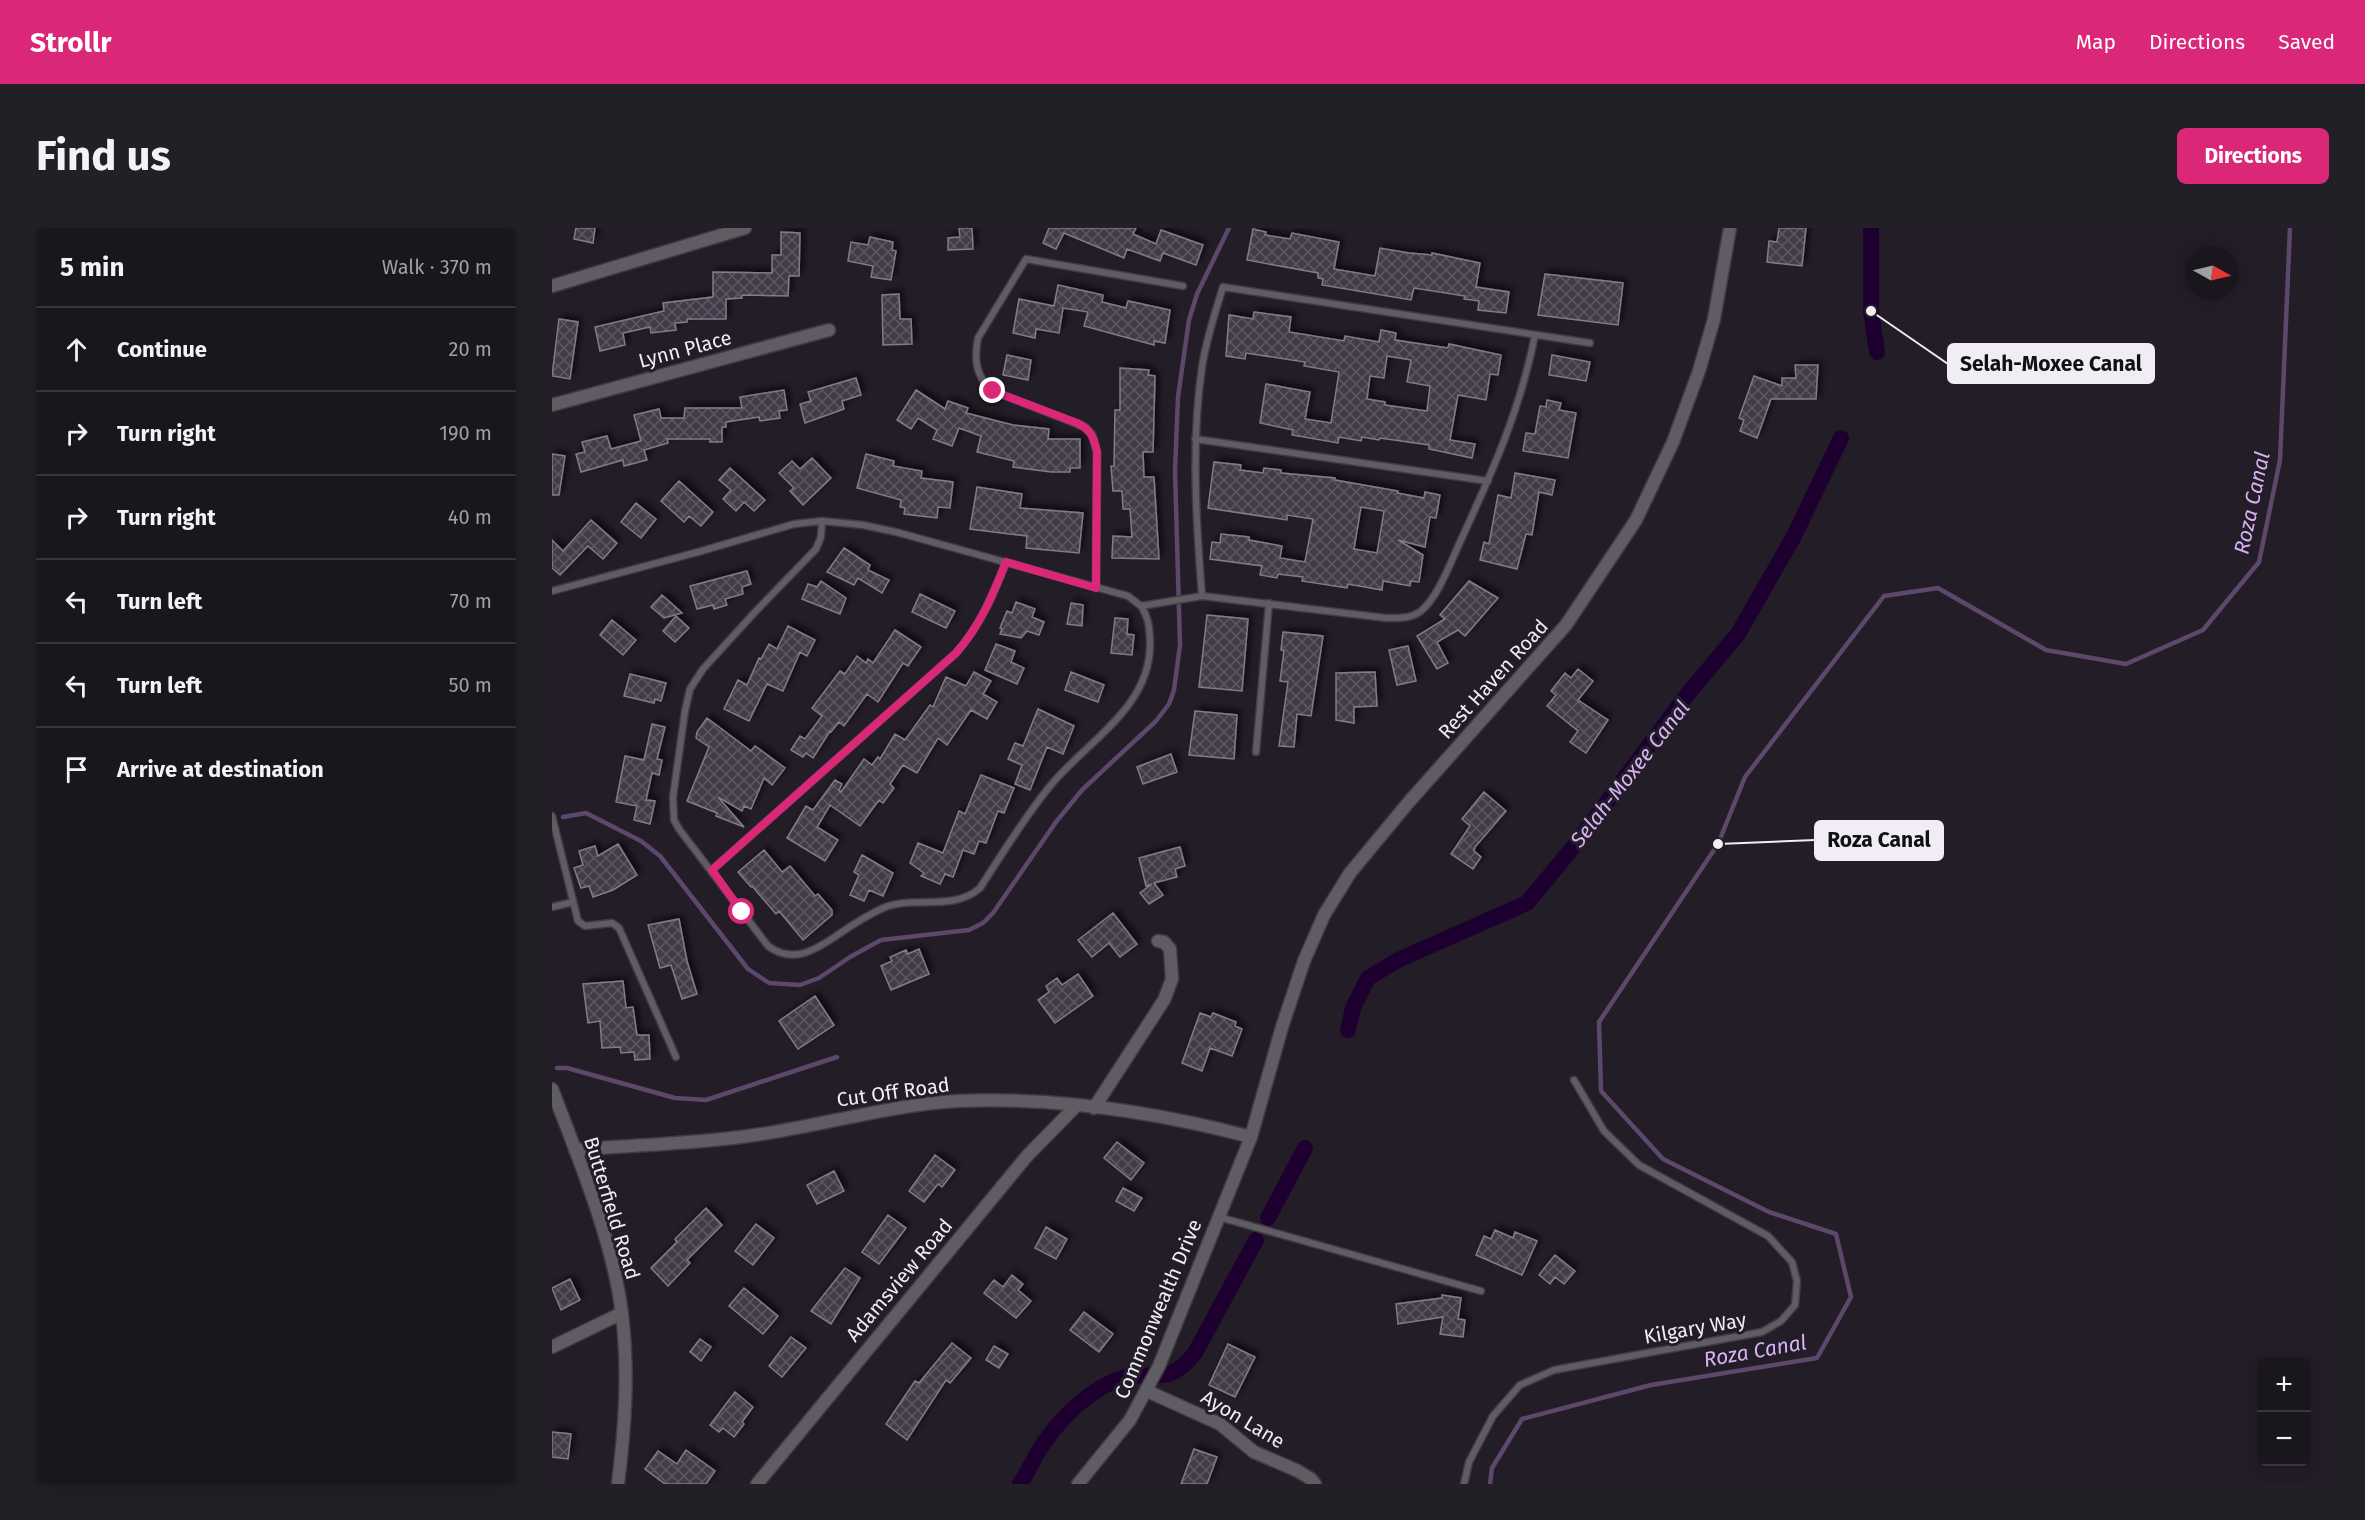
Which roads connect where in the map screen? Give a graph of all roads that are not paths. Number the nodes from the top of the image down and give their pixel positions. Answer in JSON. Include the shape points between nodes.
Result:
{"nodes":[{"id":1,"x":745,"y":228,"type":"edge"},
{"id":2,"x":1730,"y":228,"type":"edge"},
{"id":3,"x":552,"y":286,"type":"edge"},
{"id":4,"x":1184,"y":286,"type":"dead end"},
{"id":5,"x":829,"y":330,"type":"dead end"},
{"id":6,"x":1535,"y":334,"type":"junction"},
{"id":7,"x":1590,"y":343,"type":"dead end"},
{"id":8,"x":552,"y":405,"type":"edge"},
{"id":9,"x":1195,"y":439,"type":"junction"},
{"id":10,"x":1488,"y":481,"type":"junction"},
{"id":11,"x":822,"y":521,"type":"junction"},
{"id":12,"x":1006,"y":562,"type":"junction"},
{"id":13,"x":1096,"y":588,"type":"junction"},
{"id":14,"x":552,"y":591,"type":"edge"},
{"id":15,"x":1202,"y":596,"type":"junction"},
{"id":16,"x":1269,"y":603,"type":"junction"},
{"id":17,"x":1141,"y":606,"type":"junction"},
{"id":18,"x":1256,"y":752,"type":"dead end"},
{"id":19,"x":552,"y":816,"type":"edge"},
{"id":20,"x":712,"y":870,"type":"junction"},
{"id":21,"x":573,"y":902,"type":"junction"},
{"id":22,"x":552,"y":907,"type":"edge"},
{"id":23,"x":1158,"y":941,"type":"dead end"},
{"id":24,"x":676,"y":1057,"type":"dead end"},
{"id":25,"x":1574,"y":1080,"type":"dead end"},
{"id":26,"x":552,"y":1089,"type":"edge"},
{"id":27,"x":1077,"y":1106,"type":"junction"},
{"id":28,"x":1094,"y":1108,"type":"junction"},
{"id":29,"x":1251,"y":1137,"type":"junction"},
{"id":30,"x":575,"y":1150,"type":"junction"},
{"id":31,"x":1219,"y":1217,"type":"junction"},
{"id":32,"x":1481,"y":1291,"type":"dead end"},
{"id":33,"x":622,"y":1313,"type":"junction"},
{"id":34,"x":552,"y":1347,"type":"edge"},
{"id":35,"x":1150,"y":1386,"type":"junction"},
{"id":36,"x":618,"y":1484,"type":"edge"},
{"id":37,"x":757,"y":1484,"type":"edge"},
{"id":38,"x":1078,"y":1484,"type":"edge"},
{"id":39,"x":1315,"y":1484,"type":"edge"},
{"id":40,"x":1464,"y":1484,"type":"edge"}],
"edges":[{"from":1,"to":3,"type":"street"},
{"from":2,"to":29,"type":"street","name":"Rest Haven Road","via":[[1714,319],[1699,370],[1673,442],[1636,520],[1566,625],[1350,873],[1324,915],[1304,961]]},
{"from":4,"to":13,"type":"lane","via":[[1026,259],[978,338],[976,365],[985,385],[1085,427],[1092,434],[1097,452]]},
{"from":5,"to":8,"type":"street","name":"Lynn Place"},
{"from":6,"to":7,"type":"lane"},
{"from":6,"to":9,"type":"lane","via":[[1223,287],[1203,364]]},
{"from":6,"to":10,"type":"lane","via":[[1517,409]]},
{"from":9,"to":10,"type":"lane"},
{"from":9,"to":15,"type":"lane"},
{"from":10,"to":16,"type":"lane","via":[[1444,576],[1428,603],[1413,616],[1386,618]]},
{"from":11,"to":12,"type":"lane","via":[[896,532]]},
{"from":11,"to":14,"type":"lane","via":[[794,524]]},
{"from":11,"to":20,"type":"lane","via":[[816,549],[703,669],[690,689],[672,810],[679,829]]},
{"from":12,"to":13,"type":"lane"},
{"from":12,"to":20,"type":"lane","via":[[977,626],[956,653]]},
{"from":13,"to":17,"type":"lane","via":[[1128,596]]},
{"from":15,"to":16,"type":"lane"},
{"from":15,"to":17,"type":"lane"},
{"from":16,"to":18,"type":"lane"},
{"from":17,"to":20,"type":"lane","via":[[1150,634],[1150,654],[1142,686],[1118,717],[1050,786],[973,895],[883,908],[819,948],[804,954],[783,954],[768,946]]},
{"from":19,"to":21,"type":"lane"},
{"from":21,"to":22,"type":"lane"},
{"from":21,"to":24,"type":"lane","via":[[581,924],[607,922],[619,928]]},
{"from":23,"to":28,"type":"street","via":[[1170,949],[1172,979],[1164,1000]]},
{"from":25,"to":40,"type":"lane","name":"Kilgary Way","via":[[1604,1131],[1639,1165],[1768,1236],[1792,1262],[1797,1281],[1795,1305],[1781,1321],[1762,1332],[1554,1370],[1520,1385],[1493,1416],[1469,1462]]},
{"from":26,"to":30,"type":"street","name":"Butterfield Road"},
{"from":27,"to":28,"type":"street","name":"Cut Off Road"},
{"from":27,"to":30,"type":"street","name":"Cut Off Road","via":[[1015,1101],[920,1104],[748,1136]]},
{"from":27,"to":37,"type":"street","name":"Adamsview Road","via":[[1027,1156]]},
{"from":28,"to":29,"type":"street","name":"Cut Off Road","via":[[1195,1123]]},
{"from":29,"to":31,"type":"street","name":"Commonwealth Drive"},
{"from":30,"to":33,"type":"street","name":"Butterfield Road","via":[[608,1246]]},
{"from":31,"to":32,"type":"lane"},
{"from":31,"to":35,"type":"street","name":"Commonwealth Drive"},
{"from":33,"to":34,"type":"street"},
{"from":33,"to":36,"type":"street","name":"Butterfield Road","via":[[627,1393]]},
{"from":35,"to":38,"type":"street","name":"Commonwealth Drive","via":[[1130,1420]]},
{"from":35,"to":39,"type":"street","name":"Ayon Lane","via":[[1220,1424],[1254,1452],[1298,1471]]}]}
